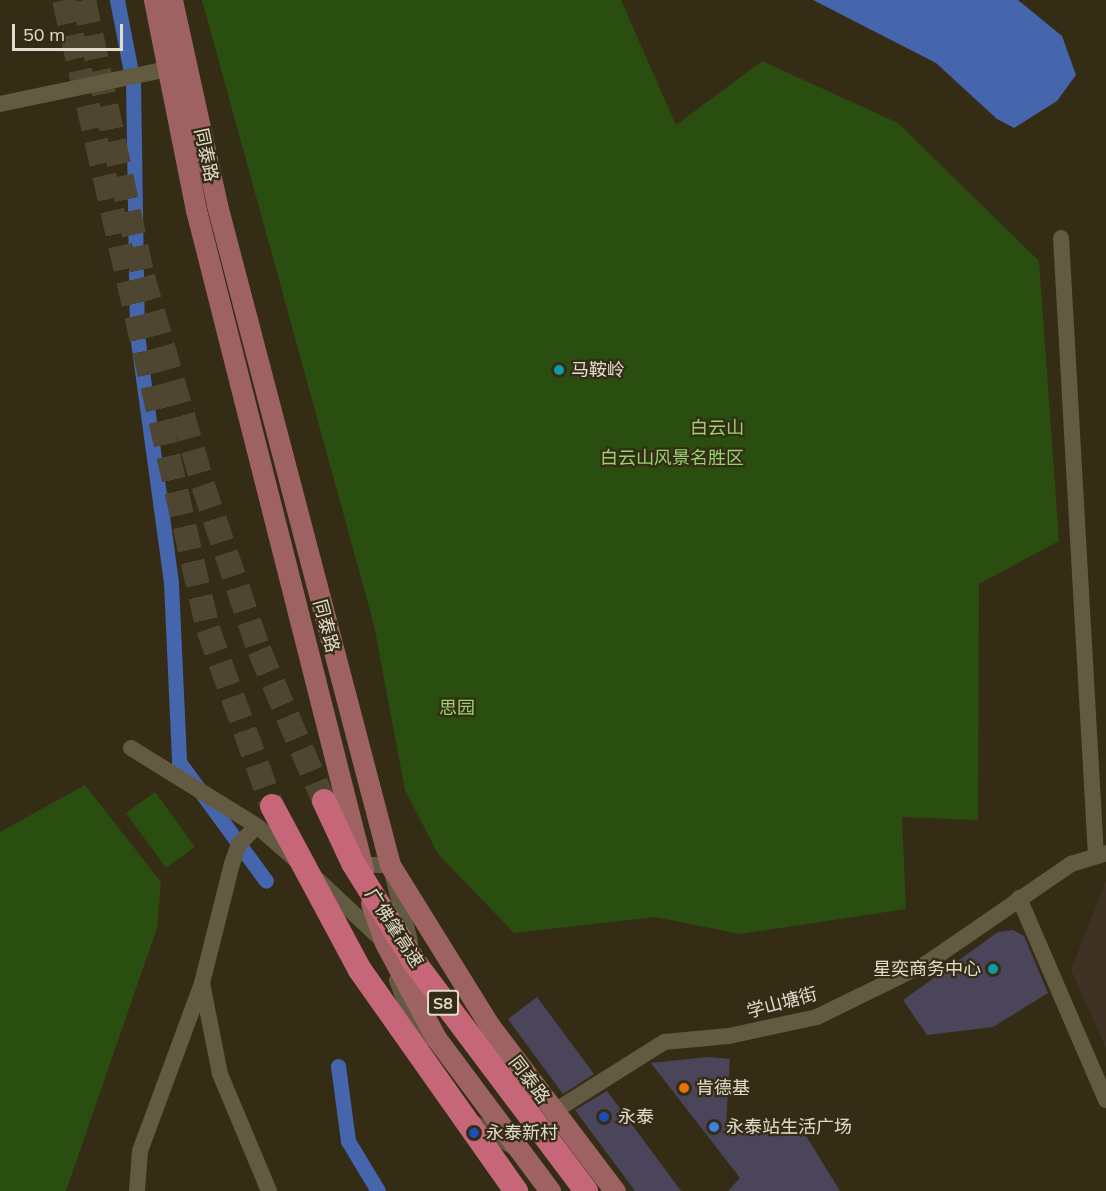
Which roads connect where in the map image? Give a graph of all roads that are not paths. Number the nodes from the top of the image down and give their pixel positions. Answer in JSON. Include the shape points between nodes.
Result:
{"nodes":[{"id":1,"x":154,"y":0,"type":"edge"},
{"id":2,"x":172,"y":0,"type":"edge"},
{"id":3,"x":168,"y":69,"type":"junction"},
{"id":4,"x":0,"y":104,"type":"edge"},
{"id":5,"x":1061,"y":238,"type":"dead end"},
{"id":6,"x":131,"y":748,"type":"dead end"},
{"id":7,"x":324,"y":801,"type":"tunnel mouth"},
{"id":8,"x":272,"y":807,"type":"tunnel mouth"},
{"id":9,"x":257,"y":826,"type":"junction"},
{"id":10,"x":1101,"y":854,"type":"edge"},
{"id":11,"x":390,"y":865,"type":"junction"},
{"id":12,"x":362,"y":866,"type":"junction"},
{"id":13,"x":1019,"y":898,"type":"junction"},
{"id":14,"x":429,"y":923,"type":"junction"},
{"id":15,"x":385,"y":943,"type":"junction"},
{"id":16,"x":202,"y":983,"type":"junction"},
{"id":17,"x":1106,"y":1100,"type":"edge"},
{"id":18,"x":553,"y":1112,"type":"junction"},
{"id":19,"x":137,"y":1191,"type":"edge"},
{"id":20,"x":269,"y":1191,"type":"edge"},
{"id":21,"x":516,"y":1191,"type":"edge"},
{"id":22,"x":550,"y":1191,"type":"edge"},
{"id":23,"x":586,"y":1191,"type":"edge"},
{"id":24,"x":592,"y":1191,"type":"edge"},
{"id":25,"x":615,"y":1191,"type":"edge"}],
"edges":[{"from":1,"to":3,"type":"main road","name":"同泰路"},
{"from":2,"to":11,"type":"main road","name":"同泰路","via":[[217,206]]},
{"from":3,"to":4,"type":"street"},
{"from":3,"to":12,"type":"main road","name":"同泰路","via":[[237,380]]},
{"from":5,"to":10,"type":"street"},
{"from":6,"to":9,"type":"street"},
{"from":7,"to":23,"type":"highway","name":"广佛肇高速","number":"S8","via":[[353,863],[416,963]]},
{"from":8,"to":21,"type":"highway","via":[[360,970]]},
{"from":9,"to":15,"type":"street"},
{"from":9,"to":16,"type":"street","via":[[239,844]]},
{"from":10,"to":13,"type":"street","name":"学山塘街","via":[[1071,864]]},
{"from":11,"to":12,"type":"street"},
{"from":11,"to":14,"type":"main road","name":"同泰路"},
{"from":11,"to":24,"type":"street","via":[[412,945],[446,1006]]},
{"from":12,"to":15,"type":"main road","name":"同泰路"},
{"from":13,"to":17,"type":"street"},
{"from":13,"to":18,"type":"street","name":"学山塘街","via":[[927,963],[817,1017],[729,1036],[664,1042]]},
{"from":14,"to":15,"type":"main road","via":[[408,921]]},
{"from":14,"to":18,"type":"main road","name":"同泰路","via":[[490,1026]]},
{"from":15,"to":22,"type":"main road","name":"同泰路","via":[[453,1064]]},
{"from":16,"to":19,"type":"street","via":[[140,1151]]},
{"from":16,"to":20,"type":"street","via":[[220,1074]]},
{"from":18,"to":25,"type":"main road","name":"同泰路"}]}
